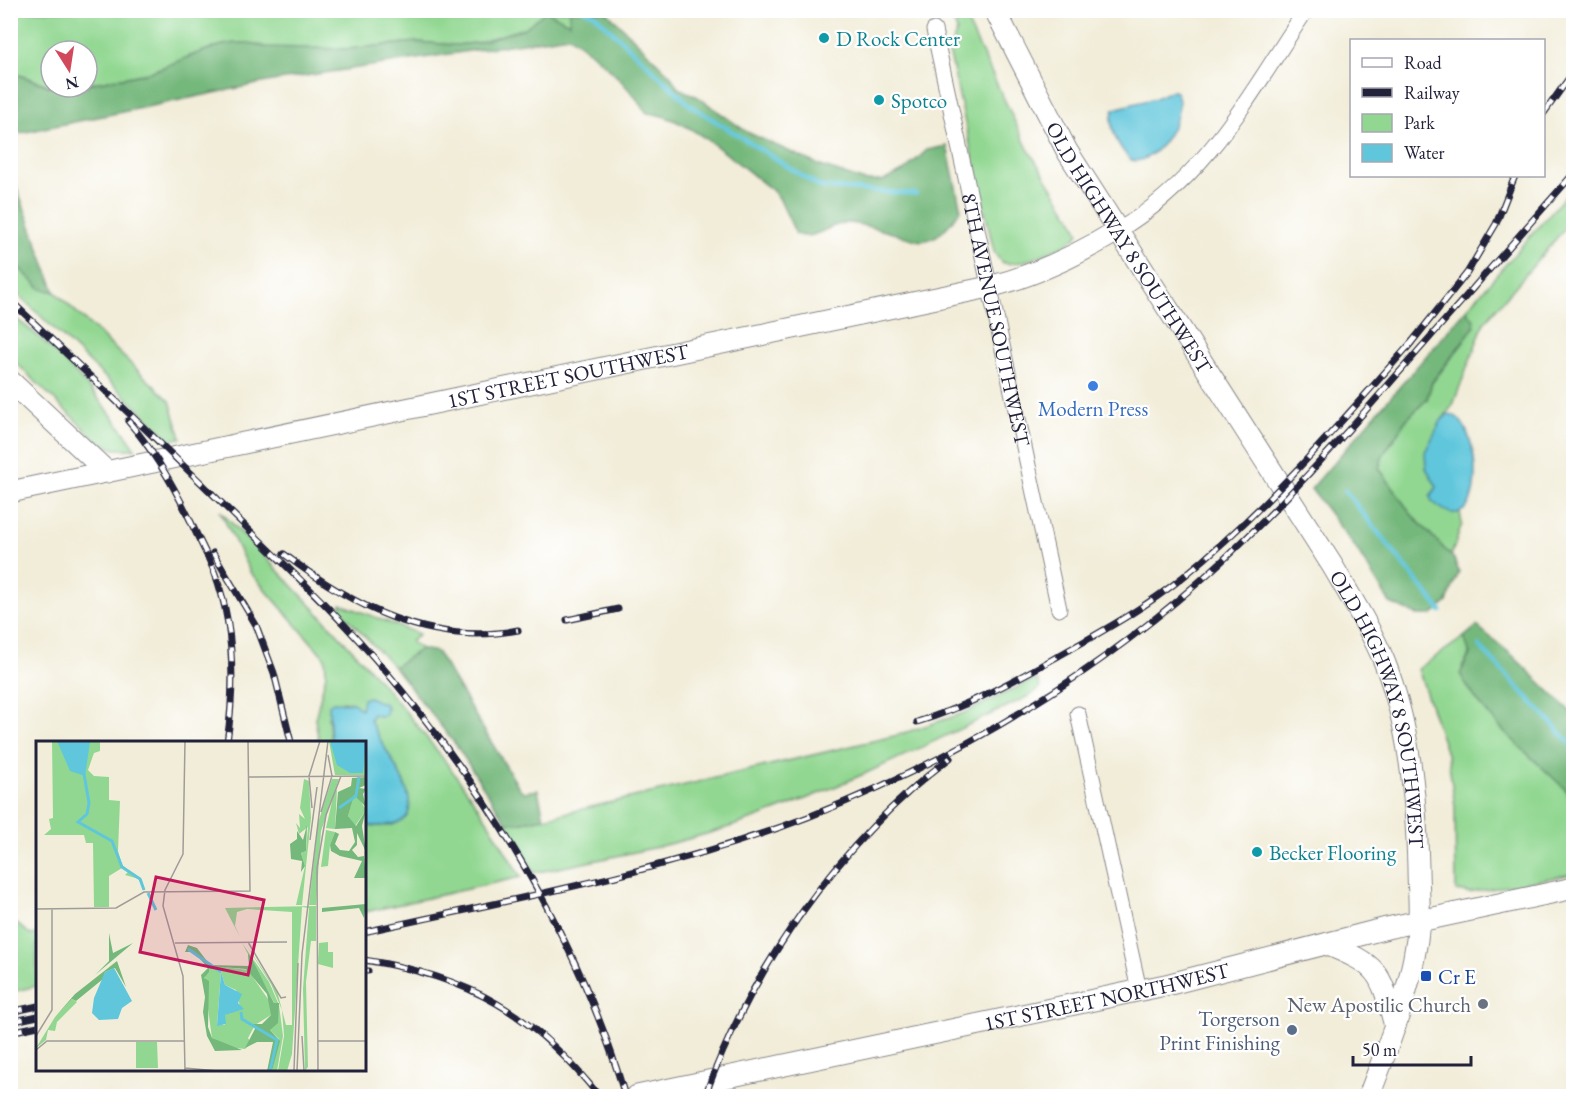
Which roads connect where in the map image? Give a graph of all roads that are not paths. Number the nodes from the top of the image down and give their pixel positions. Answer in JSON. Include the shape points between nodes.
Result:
{"nodes":[{"id":1,"x":995,"y":10,"type":"edge"},
{"id":2,"x":1306,"y":10,"type":"edge"},
{"id":3,"x":934,"y":30,"type":"dead end"},
{"id":4,"x":1117,"y":231,"type":"junction"},
{"id":5,"x":989,"y":287,"type":"junction"},
{"id":6,"x":10,"y":381,"type":"edge"},
{"id":7,"x":107,"y":472,"type":"junction"},
{"id":8,"x":10,"y":492,"type":"edge"},
{"id":9,"x":1059,"y":609,"type":"dead end"},
{"id":10,"x":1078,"y":714,"type":"dead end"},
{"id":11,"x":1574,"y":888,"type":"edge"},
{"id":12,"x":1419,"y":921,"type":"junction"},
{"id":13,"x":1326,"y":944,"type":"junction"},
{"id":14,"x":1139,"y":990,"type":"junction"},
{"id":15,"x":1395,"y":1028,"type":"junction"},
{"id":16,"x":637,"y":1096,"type":"edge"},
{"id":17,"x":1369,"y":1096,"type":"edge"}],
"edges":[{"from":1,"to":4,"type":"street","name":"OLD HIGHWAY 8 SOUTHWEST","via":[[1067,151]]},
{"from":2,"to":4,"type":"street","via":[[1221,137],[1192,173],[1160,203]]},
{"from":3,"to":5,"type":"street","name":"8TH AVENUE SOUTHWEST"},
{"from":4,"to":5,"type":"street","name":"1ST STREET SOUTHWEST","via":[[1059,264]]},
{"from":4,"to":12,"type":"street","name":"OLD HIGHWAY 8 SOUTHWEST","via":[[1297,511],[1361,615],[1384,662],[1400,715],[1415,803]]},
{"from":5,"to":7,"type":"street","name":"1ST STREET SOUTHWEST"},
{"from":5,"to":9,"type":"street","name":"8TH AVENUE SOUTHWEST"},
{"from":6,"to":7,"type":"street"},
{"from":7,"to":8,"type":"street","name":"1ST STREET SOUTHWEST"},
{"from":10,"to":14,"type":"street"},
{"from":11,"to":12,"type":"street","name":"1ST STREET NORTHWEST"},
{"from":12,"to":13,"type":"street","name":"1ST STREET NORTHWEST"},
{"from":12,"to":15,"type":"street","name":"OLD HIGHWAY 8 SOUTHWEST"},
{"from":13,"to":14,"type":"street","name":"1ST STREET NORTHWEST"},
{"from":13,"to":15,"type":"street","via":[[1359,957],[1372,967],[1383,982]]},
{"from":14,"to":16,"type":"street","name":"1ST STREET NORTHWEST"},
{"from":15,"to":17,"type":"street","name":"OLD HIGHWAY 8 SOUTHWEST"}]}
